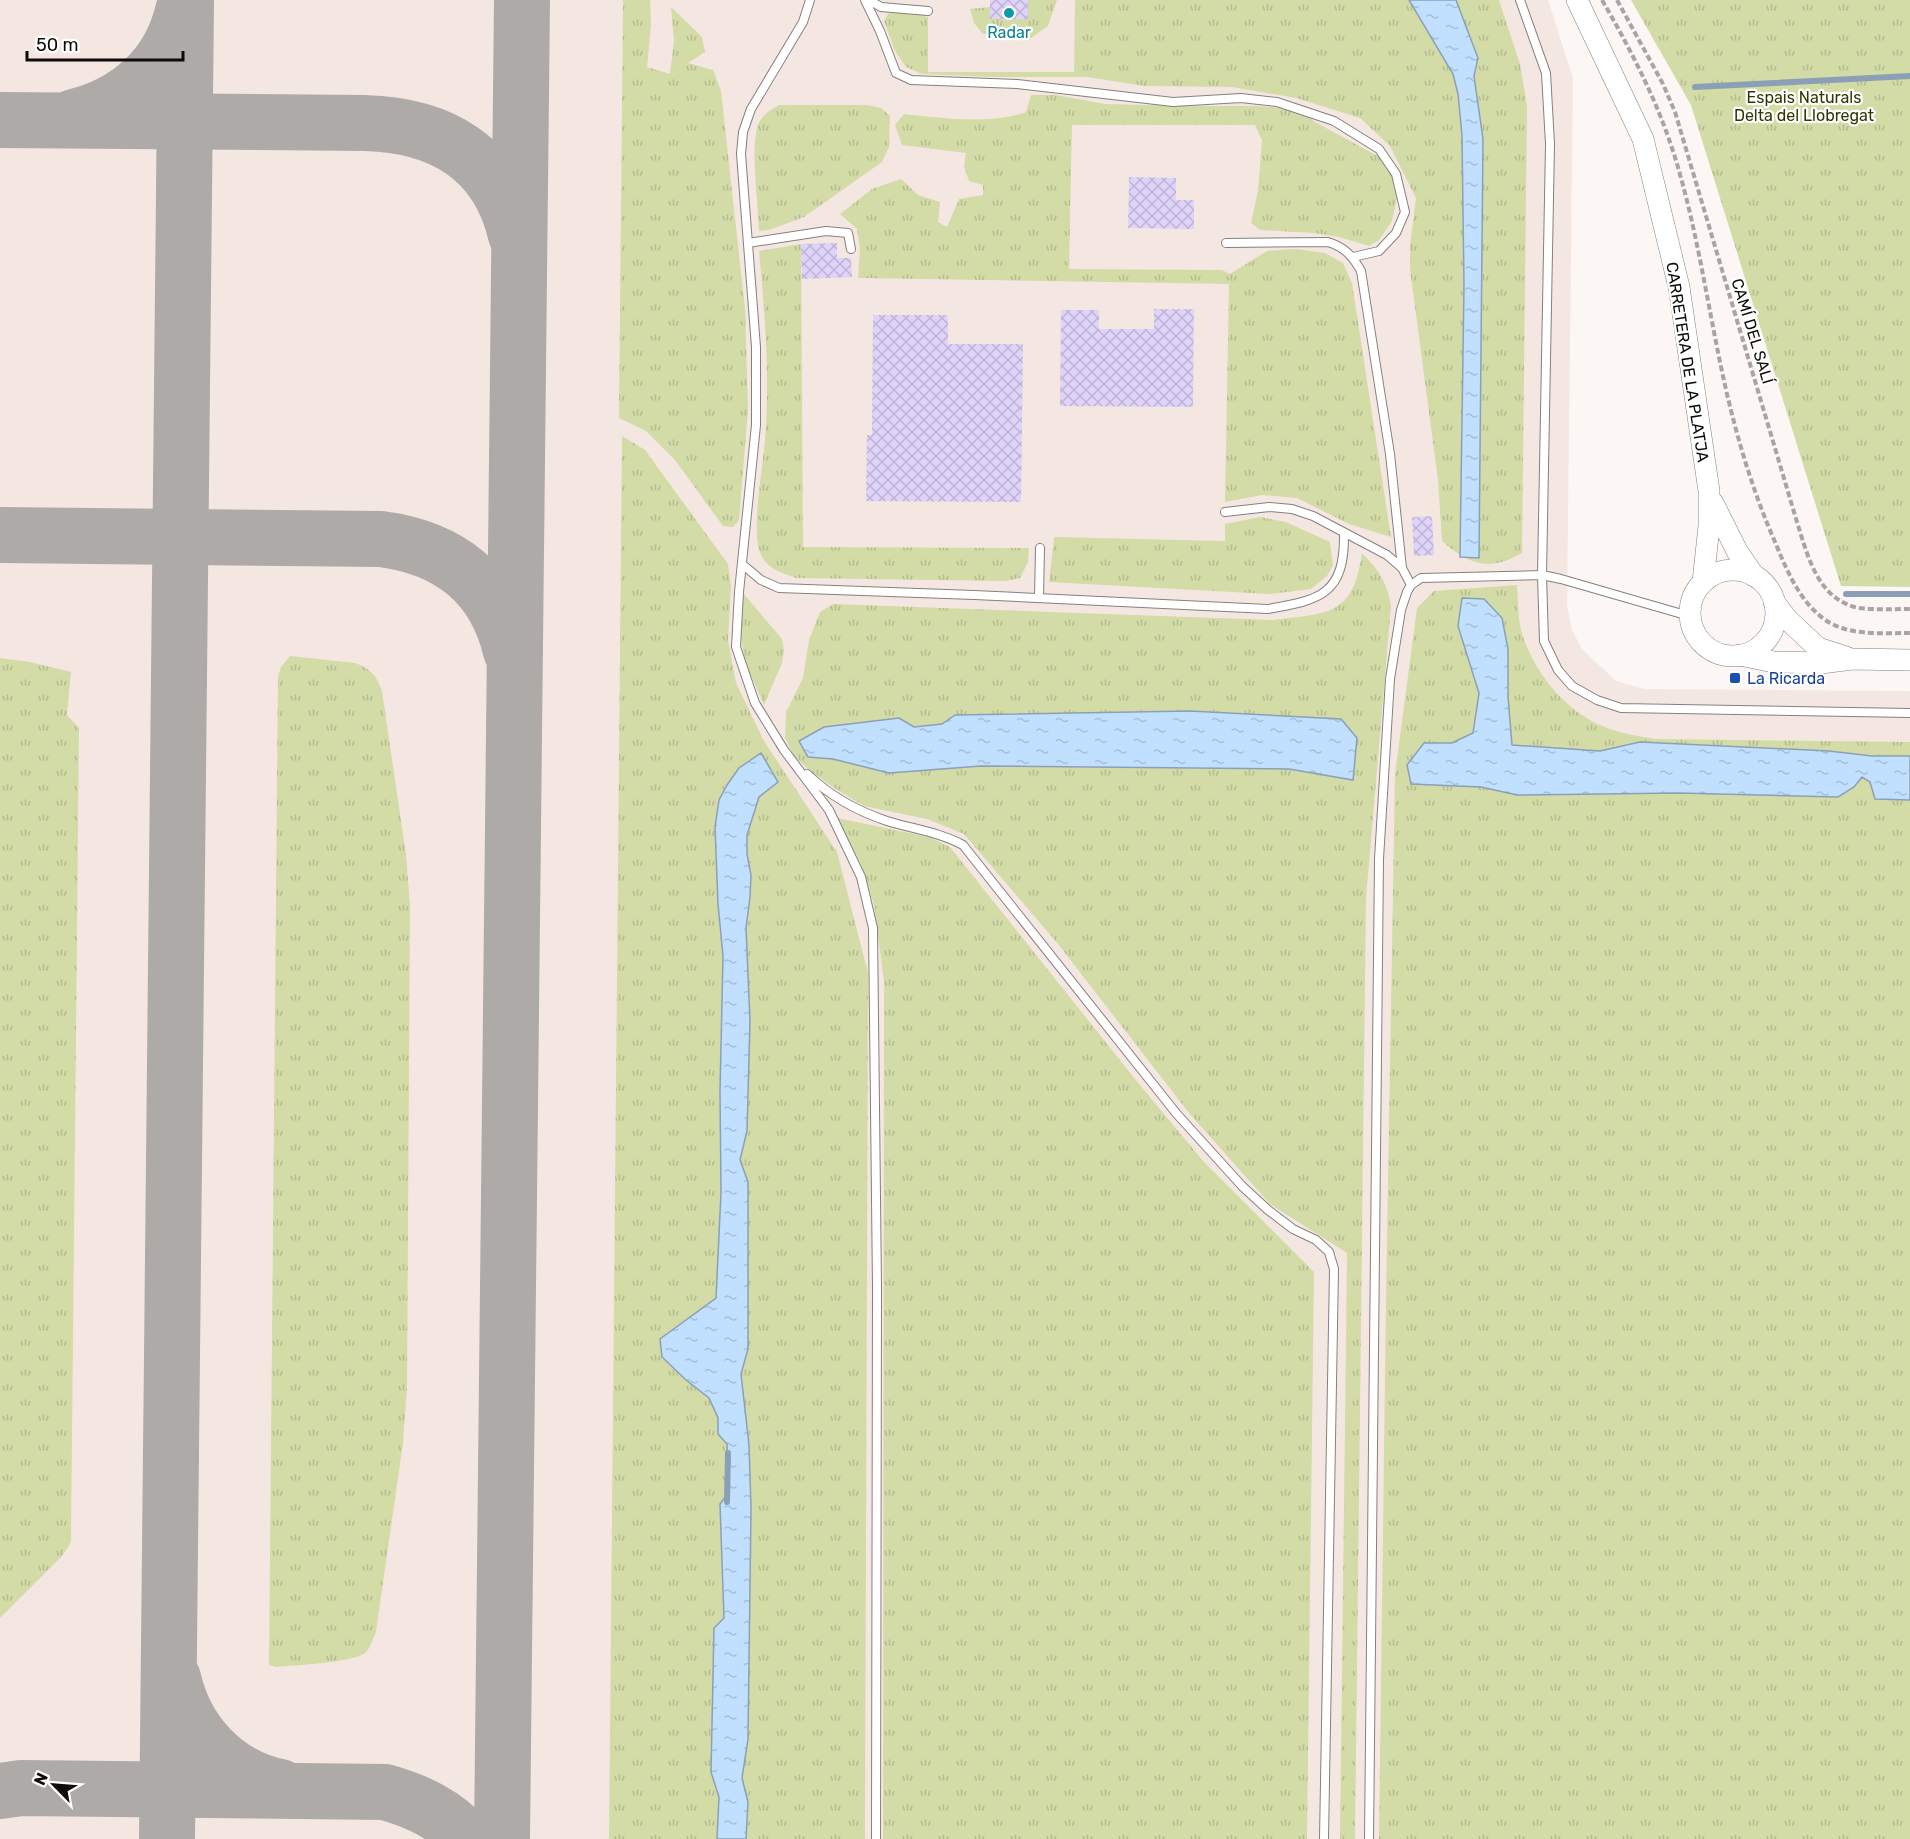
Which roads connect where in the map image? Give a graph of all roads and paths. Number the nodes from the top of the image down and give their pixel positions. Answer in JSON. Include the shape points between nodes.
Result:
{"nodes":[{"id":1,"x":810,"y":0,"type":"edge"},
{"id":2,"x":867,"y":0,"type":"edge"},
{"id":3,"x":1520,"y":0,"type":"edge"},
{"id":4,"x":1576,"y":0,"type":"edge"},
{"id":5,"x":1602,"y":0,"type":"edge"},
{"id":6,"x":1617,"y":0,"type":"edge"},
{"id":7,"x":928,"y":10,"type":"dead end"},
{"id":8,"x":748,"y":243,"type":"junction"},
{"id":9,"x":1226,"y":243,"type":"dead end"},
{"id":10,"x":851,"y":249,"type":"dead end"},
{"id":11,"x":1353,"y":257,"type":"junction"},
{"id":12,"x":1709,"y":491,"type":"junction"},
{"id":13,"x":1225,"y":512,"type":"dead end"},
{"id":14,"x":1344,"y":533,"type":"junction"},
{"id":15,"x":1040,"y":548,"type":"dead end"},
{"id":16,"x":742,"y":564,"type":"junction"},
{"id":17,"x":1402,"y":568,"type":"junction"},
{"id":18,"x":1542,"y":575,"type":"junction"},
{"id":19,"x":1754,"y":576,"type":"junction"},
{"id":20,"x":1703,"y":582,"type":"junction"},
{"id":21,"x":1411,"y":585,"type":"junction"},
{"id":22,"x":1039,"y":598,"type":"junction"},
{"id":23,"x":1774,"y":602,"type":"junction"},
{"id":24,"x":1910,"y":609,"type":"edge"},
{"id":25,"x":1689,"y":616,"type":"junction"},
{"id":26,"x":1910,"y":633,"type":"edge"},
{"id":27,"x":1740,"y":655,"type":"junction"},
{"id":28,"x":1852,"y":659,"type":"junction"},
{"id":29,"x":1910,"y":660,"type":"edge"},
{"id":30,"x":1910,"y":713,"type":"edge"},
{"id":31,"x":784,"y":750,"type":"junction"},
{"id":32,"x":876,"y":1839,"type":"edge"},
{"id":33,"x":1324,"y":1839,"type":"edge"},
{"id":34,"x":1369,"y":1839,"type":"edge"}],
"edges":[{"from":1,"to":8,"type":"lane","via":[[803,21],[751,109],[743,132]]},
{"from":2,"to":7,"type":"lane","via":[[881,7]]},
{"from":2,"to":11,"type":"lane","via":[[896,73],[911,80],[1017,84],[1173,102],[1241,98],[1277,102],[1334,121],[1379,149],[1396,174],[1405,212],[1396,233],[1379,251]]},
{"from":3,"to":18,"type":"lane","via":[[1546,73],[1550,144]]},
{"from":4,"to":12,"type":"street","name":"CARRETERA DE LA PLATJA","via":[[1643,139],[1679,287]]},
{"from":5,"to":26,"type":"path","via":[[1638,65],[1668,133],[1693,223],[1729,402],[1753,485],[1785,565],[1805,601],[1830,623],[1858,632]]},
{"from":6,"to":24,"type":"path","name":"CAMÍ DEL SALÍ","via":[[1676,112],[1816,575],[1825,590],[1845,604]]},
{"from":8,"to":10,"type":"lane","via":[[826,231],[848,233]]},
{"from":8,"to":16,"type":"lane","via":[[756,346],[756,425]]},
{"from":9,"to":11,"type":"lane","via":[[1328,242],[1341,246]]},
{"from":11,"to":17,"type":"lane","via":[[1361,271],[1388,443]]},
{"from":12,"to":19,"type":"street","name":"CARRETERA DE LA PLATJA","via":[[1727,534]]},
{"from":12,"to":20,"type":"street","name":"CARRETERA DE LA PLATJA","via":[[1710,526]]},
{"from":13,"to":14,"type":"lane","via":[[1269,507],[1292,509]]},
{"from":14,"to":17,"type":"lane","via":[[1387,555]]},
{"from":14,"to":22,"type":"lane","via":[[1340,574],[1326,591],[1307,602],[1268,609]]},
{"from":15,"to":22,"type":"lane"},
{"from":16,"to":22,"type":"lane","via":[[761,580],[779,588]]},
{"from":16,"to":31,"type":"lane","via":[[736,647],[755,703]]},
{"from":17,"to":21,"type":"lane"},
{"from":18,"to":21,"type":"lane","via":[[1420,578]]},
{"from":18,"to":25,"type":"lane"},
{"from":18,"to":30,"type":"lane","via":[[1544,640],[1558,670],[1572,686],[1597,700],[1621,708]]},
{"from":19,"to":20,"type":"street","via":[[1727,570]]},
{"from":19,"to":23,"type":"street","via":[[1771,593]]},
{"from":20,"to":25,"type":"street","via":[[1691,603]]},
{"from":21,"to":34,"type":"lane","via":[[1401,610],[1390,679],[1379,860]]},
{"from":23,"to":27,"type":"street","via":[[1775,621],[1769,637],[1759,648]]},
{"from":23,"to":28,"type":"street","via":[[1818,648]]},
{"from":25,"to":27,"type":"street","via":[[1692,629],[1706,648],[1720,655]]},
{"from":27,"to":28,"type":"street","via":[[1774,662]]},
{"from":28,"to":29,"type":"street"},
{"from":31,"to":32,"type":"lane","via":[[829,810],[861,876],[873,928]]},
{"from":31,"to":33,"type":"lane","via":[[814,780],[849,806],[963,845],[1216,1159],[1268,1210],[1329,1252],[1334,1269]]}]}
